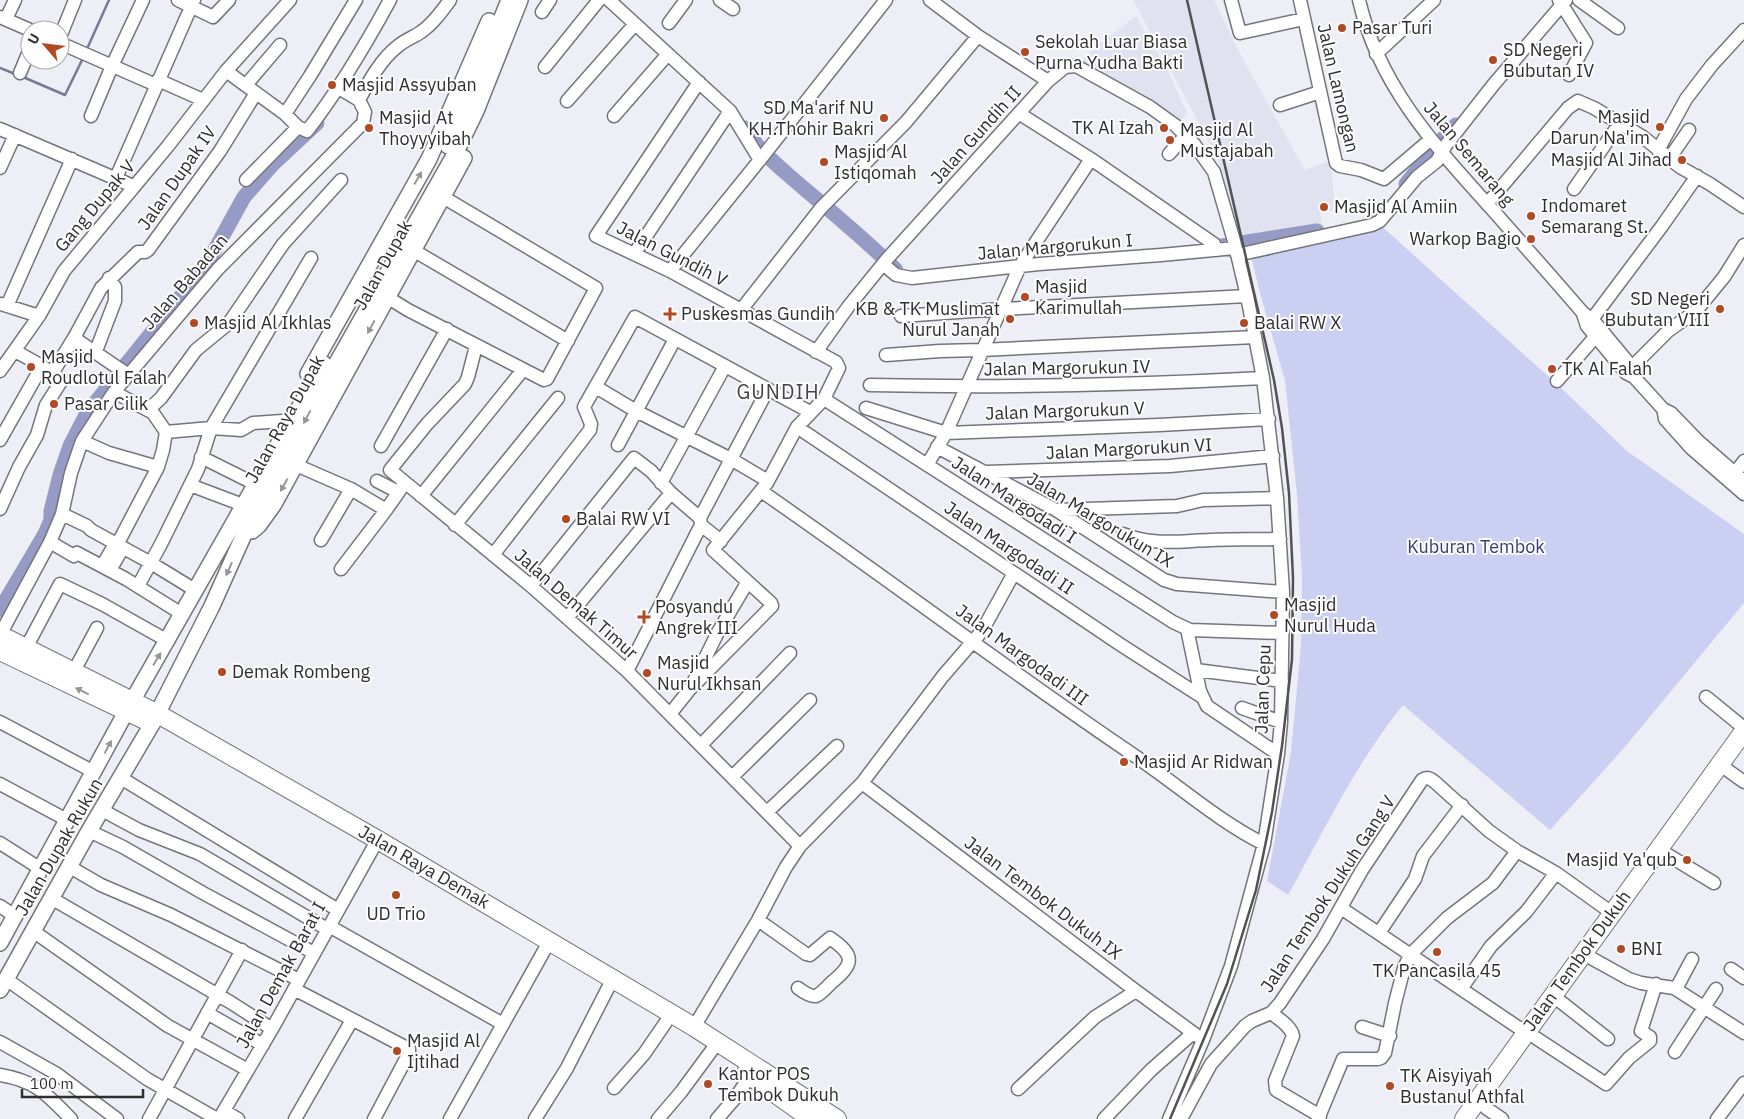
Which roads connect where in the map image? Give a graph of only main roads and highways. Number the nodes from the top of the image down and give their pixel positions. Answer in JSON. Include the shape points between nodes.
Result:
{"nodes":[{"id":1,"x":498,"y":0,"type":"edge"},
{"id":2,"x":509,"y":0,"type":"edge"},
{"id":3,"x":520,"y":0,"type":"edge"},
{"id":4,"x":528,"y":0,"type":"edge"},
{"id":5,"x":410,"y":204,"type":"junction"},
{"id":6,"x":265,"y":466,"type":"junction"},
{"id":7,"x":245,"y":532,"type":"junction"},
{"id":8,"x":0,"y":635,"type":"edge"},
{"id":9,"x":0,"y":651,"type":"edge"},
{"id":10,"x":129,"y":706,"type":"junction"},
{"id":11,"x":155,"y":719,"type":"junction"},
{"id":12,"x":1744,"y":729,"type":"edge"},
{"id":13,"x":1744,"y":750,"type":"edge"},
{"id":14,"x":1724,"y":768,"type":"junction"},
{"id":15,"x":425,"y":873,"type":"junction"},
{"id":16,"x":0,"y":943,"type":"edge"},
{"id":17,"x":3,"y":984,"type":"edge"},
{"id":18,"x":1531,"y":1035,"type":"junction"},
{"id":19,"x":1501,"y":1078,"type":"junction"},
{"id":20,"x":1482,"y":1113,"type":"edge"},
{"id":21,"x":811,"y":1119,"type":"edge"},
{"id":22,"x":837,"y":1119,"type":"edge"},
{"id":23,"x":1464,"y":1119,"type":"edge"}],
"edges":[{"from":5,"to":1,"type":"main road","name":"Jalan Dupak","one_way":true},
{"from":2,"to":5,"type":"main road","name":"Jalan Raya Dupak","via":[[458,124],[428,186]]},
{"from":3,"to":7,"type":"main road","name":"Jalan Raya Dupak","one_way":true,"via":[[476,111],[455,154]]},
{"from":4,"to":7,"type":"main road","name":"Jalan Dupak","one_way":true,"via":[[488,105],[443,198],[274,504],[254,530]]},
{"from":5,"to":6,"type":"main road","name":"Jalan Raya Dupak"},
{"from":5,"to":6,"type":"main road","name":"Jalan Dupak","via":[[265,451]]},
{"from":10,"to":6,"type":"main road","name":"Jalan Raya Dupak","one_way":true},
{"from":7,"to":11,"type":"main road","name":"Jalan Raya Dupak","one_way":true},
{"from":8,"to":10,"type":"highway","name":"Jalan Raya Demak","via":[[74,671]]},
{"from":10,"to":9,"type":"highway","name":"Jalan Raya Demak","one_way":true},
{"from":10,"to":11,"type":"highway","name":"Jalan Raya Demak"},
{"from":16,"to":10,"type":"main road","name":"Jalan Dupak Rukun","one_way":true},
{"from":11,"to":15,"type":"highway","name":"Jalan Raya Demak"},
{"from":11,"to":15,"type":"highway","name":"Jalan Raya Demak","via":[[373,848]]},
{"from":11,"to":17,"type":"main road","name":"Jalan Dupak Rukun"},
{"from":12,"to":14,"type":"highway","name":"Jalan Tembok Dukuh"},
{"from":13,"to":14,"type":"highway","name":"Jalan Tembok Dukuh"},
{"from":14,"to":18,"type":"highway","name":"Jalan Tembok Dukuh","via":[[1612,913]]},
{"from":14,"to":18,"type":"highway","name":"Jalan Tembok Dukuh","via":[[1668,855],[1561,1002]]},
{"from":15,"to":21,"type":"highway","name":"Jalan Raya Demak","via":[[712,1050]]},
{"from":15,"to":22,"type":"highway","name":"Jalan Raya Demak","via":[[694,1027]]},
{"from":18,"to":19,"type":"highway","name":"Jalan Tembok Dukuh"},
{"from":19,"to":20,"type":"highway","name":"Jalan Tembok Dukuh"},
{"from":19,"to":23,"type":"highway","name":"Jalan Tembok Dukuh"}]}
